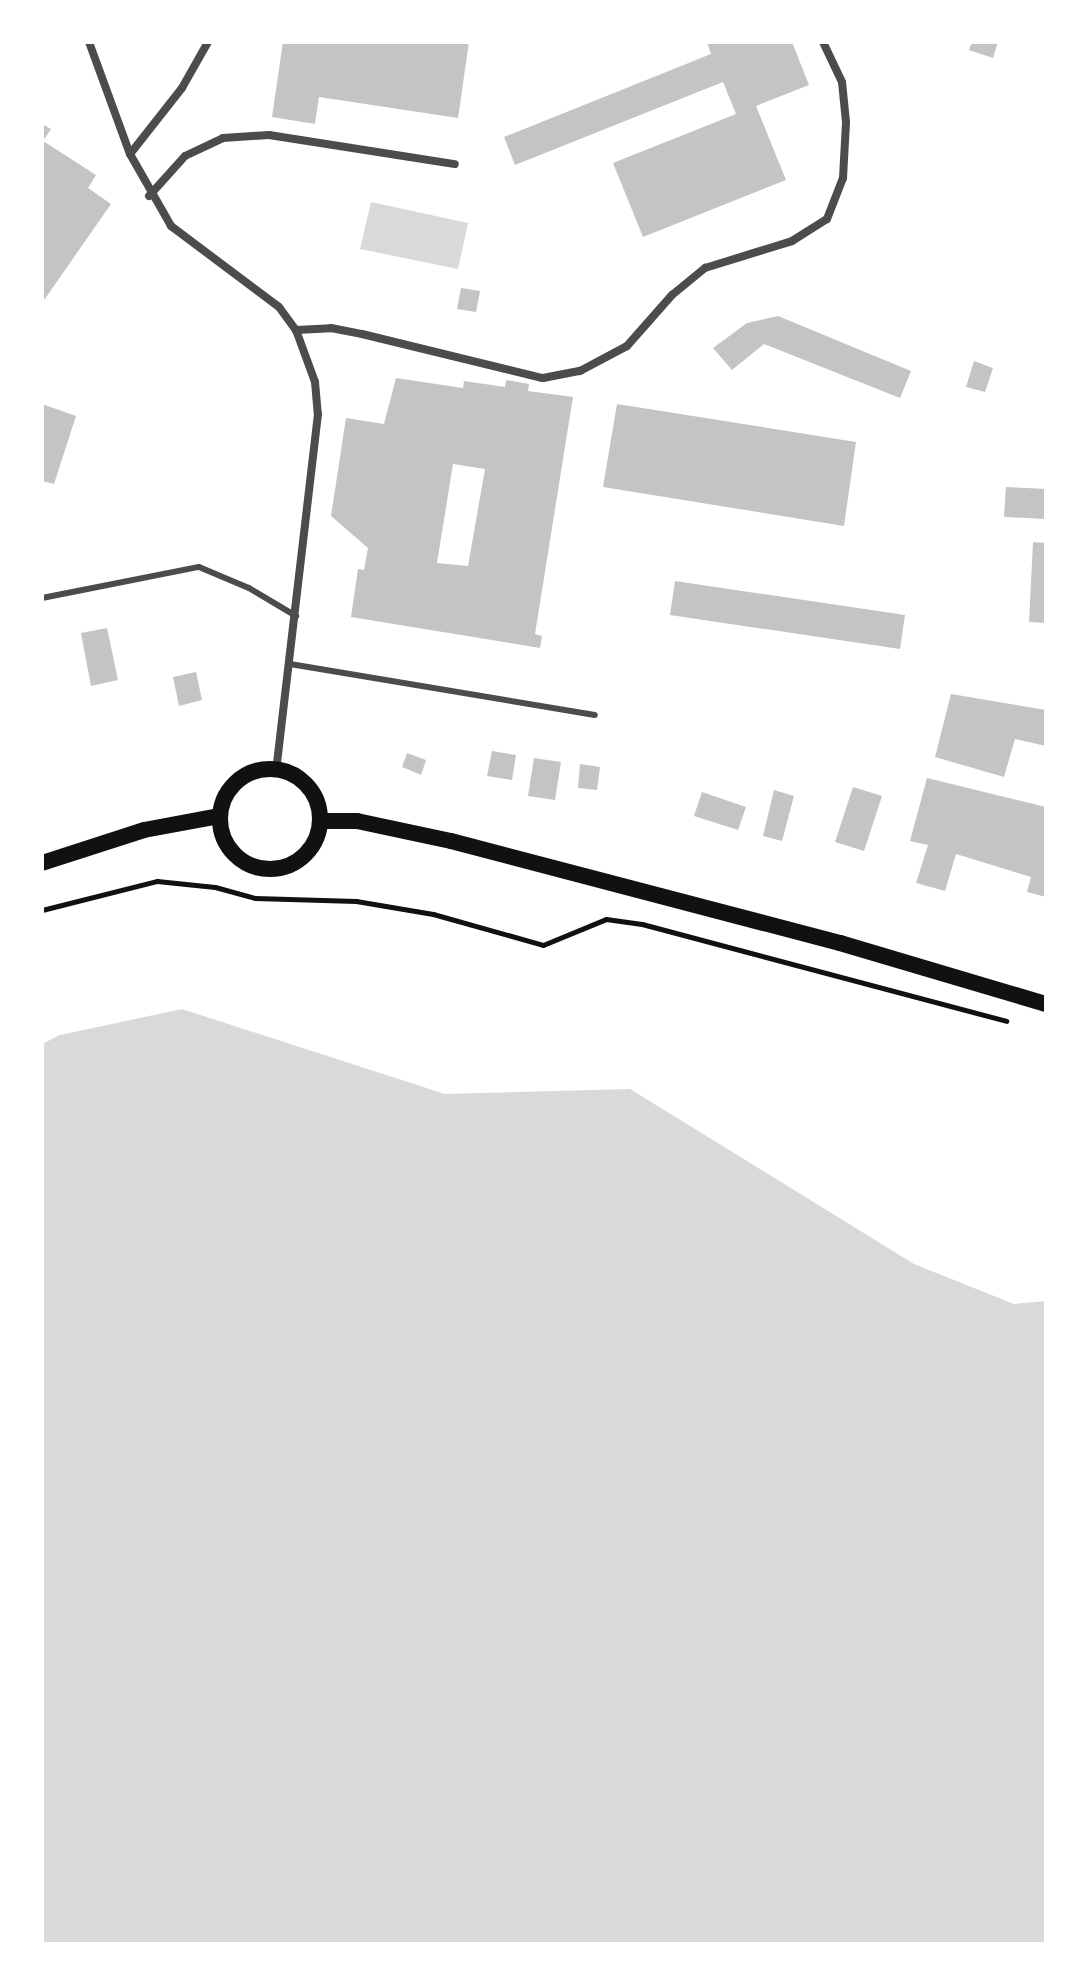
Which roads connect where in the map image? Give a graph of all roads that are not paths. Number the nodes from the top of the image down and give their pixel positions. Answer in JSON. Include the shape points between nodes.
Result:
{"nodes":[{"id":1,"x":89,"y":42,"type":"edge"},
{"id":2,"x":208,"y":42,"type":"edge"},
{"id":3,"x":823,"y":42,"type":"edge"},
{"id":4,"x":130,"y":154,"type":"junction"},
{"id":5,"x":455,"y":164,"type":"dead end"},
{"id":6,"x":149,"y":196,"type":"junction"},
{"id":7,"x":296,"y":330,"type":"junction"},
{"id":8,"x":42,"y":598,"type":"edge"},
{"id":9,"x":296,"y":616,"type":"junction"},
{"id":10,"x":290,"y":664,"type":"junction"},
{"id":11,"x":595,"y":715,"type":"dead end"},
{"id":12,"x":276,"y":769,"type":"junction"},
{"id":13,"x":219,"y":816,"type":"junction"},
{"id":14,"x":320,"y":821,"type":"junction"},
{"id":15,"x":42,"y":863,"type":"edge"},
{"id":16,"x":1046,"y":1004,"type":"edge"}],
"edges":[{"from":1,"to":4,"type":"street"},
{"from":2,"to":4,"type":"street","via":[[182,88]]},
{"from":3,"to":7,"type":"street","via":[[842,82],[846,122],[843,178],[827,219],[792,241],[705,268],[672,295],[627,346],[580,371],[543,378],[362,334],[331,328]]},
{"from":4,"to":6,"type":"street"},
{"from":5,"to":6,"type":"street","via":[[269,135],[223,138],[185,156]]},
{"from":6,"to":7,"type":"street","via":[[190,244],[252,285]]},
{"from":7,"to":9,"type":"street","via":[[315,382],[318,414]]},
{"from":8,"to":9,"type":"lane","via":[[199,567]]},
{"from":9,"to":10,"type":"street"},
{"from":10,"to":11,"type":"lane"},
{"from":10,"to":12,"type":"street"},
{"from":12,"to":13,"type":"main road","via":[[259,769],[237,780],[222,800]]},
{"from":12,"to":14,"type":"main road","via":[[303,780],[313,792]]},
{"from":13,"to":14,"type":"main road","via":[[227,846],[238,858],[267,869],[297,861],[309,850]]},
{"from":13,"to":15,"type":"main road","via":[[144,830]]},
{"from":14,"to":16,"type":"main road","via":[[357,821],[451,841],[840,943]]}]}
